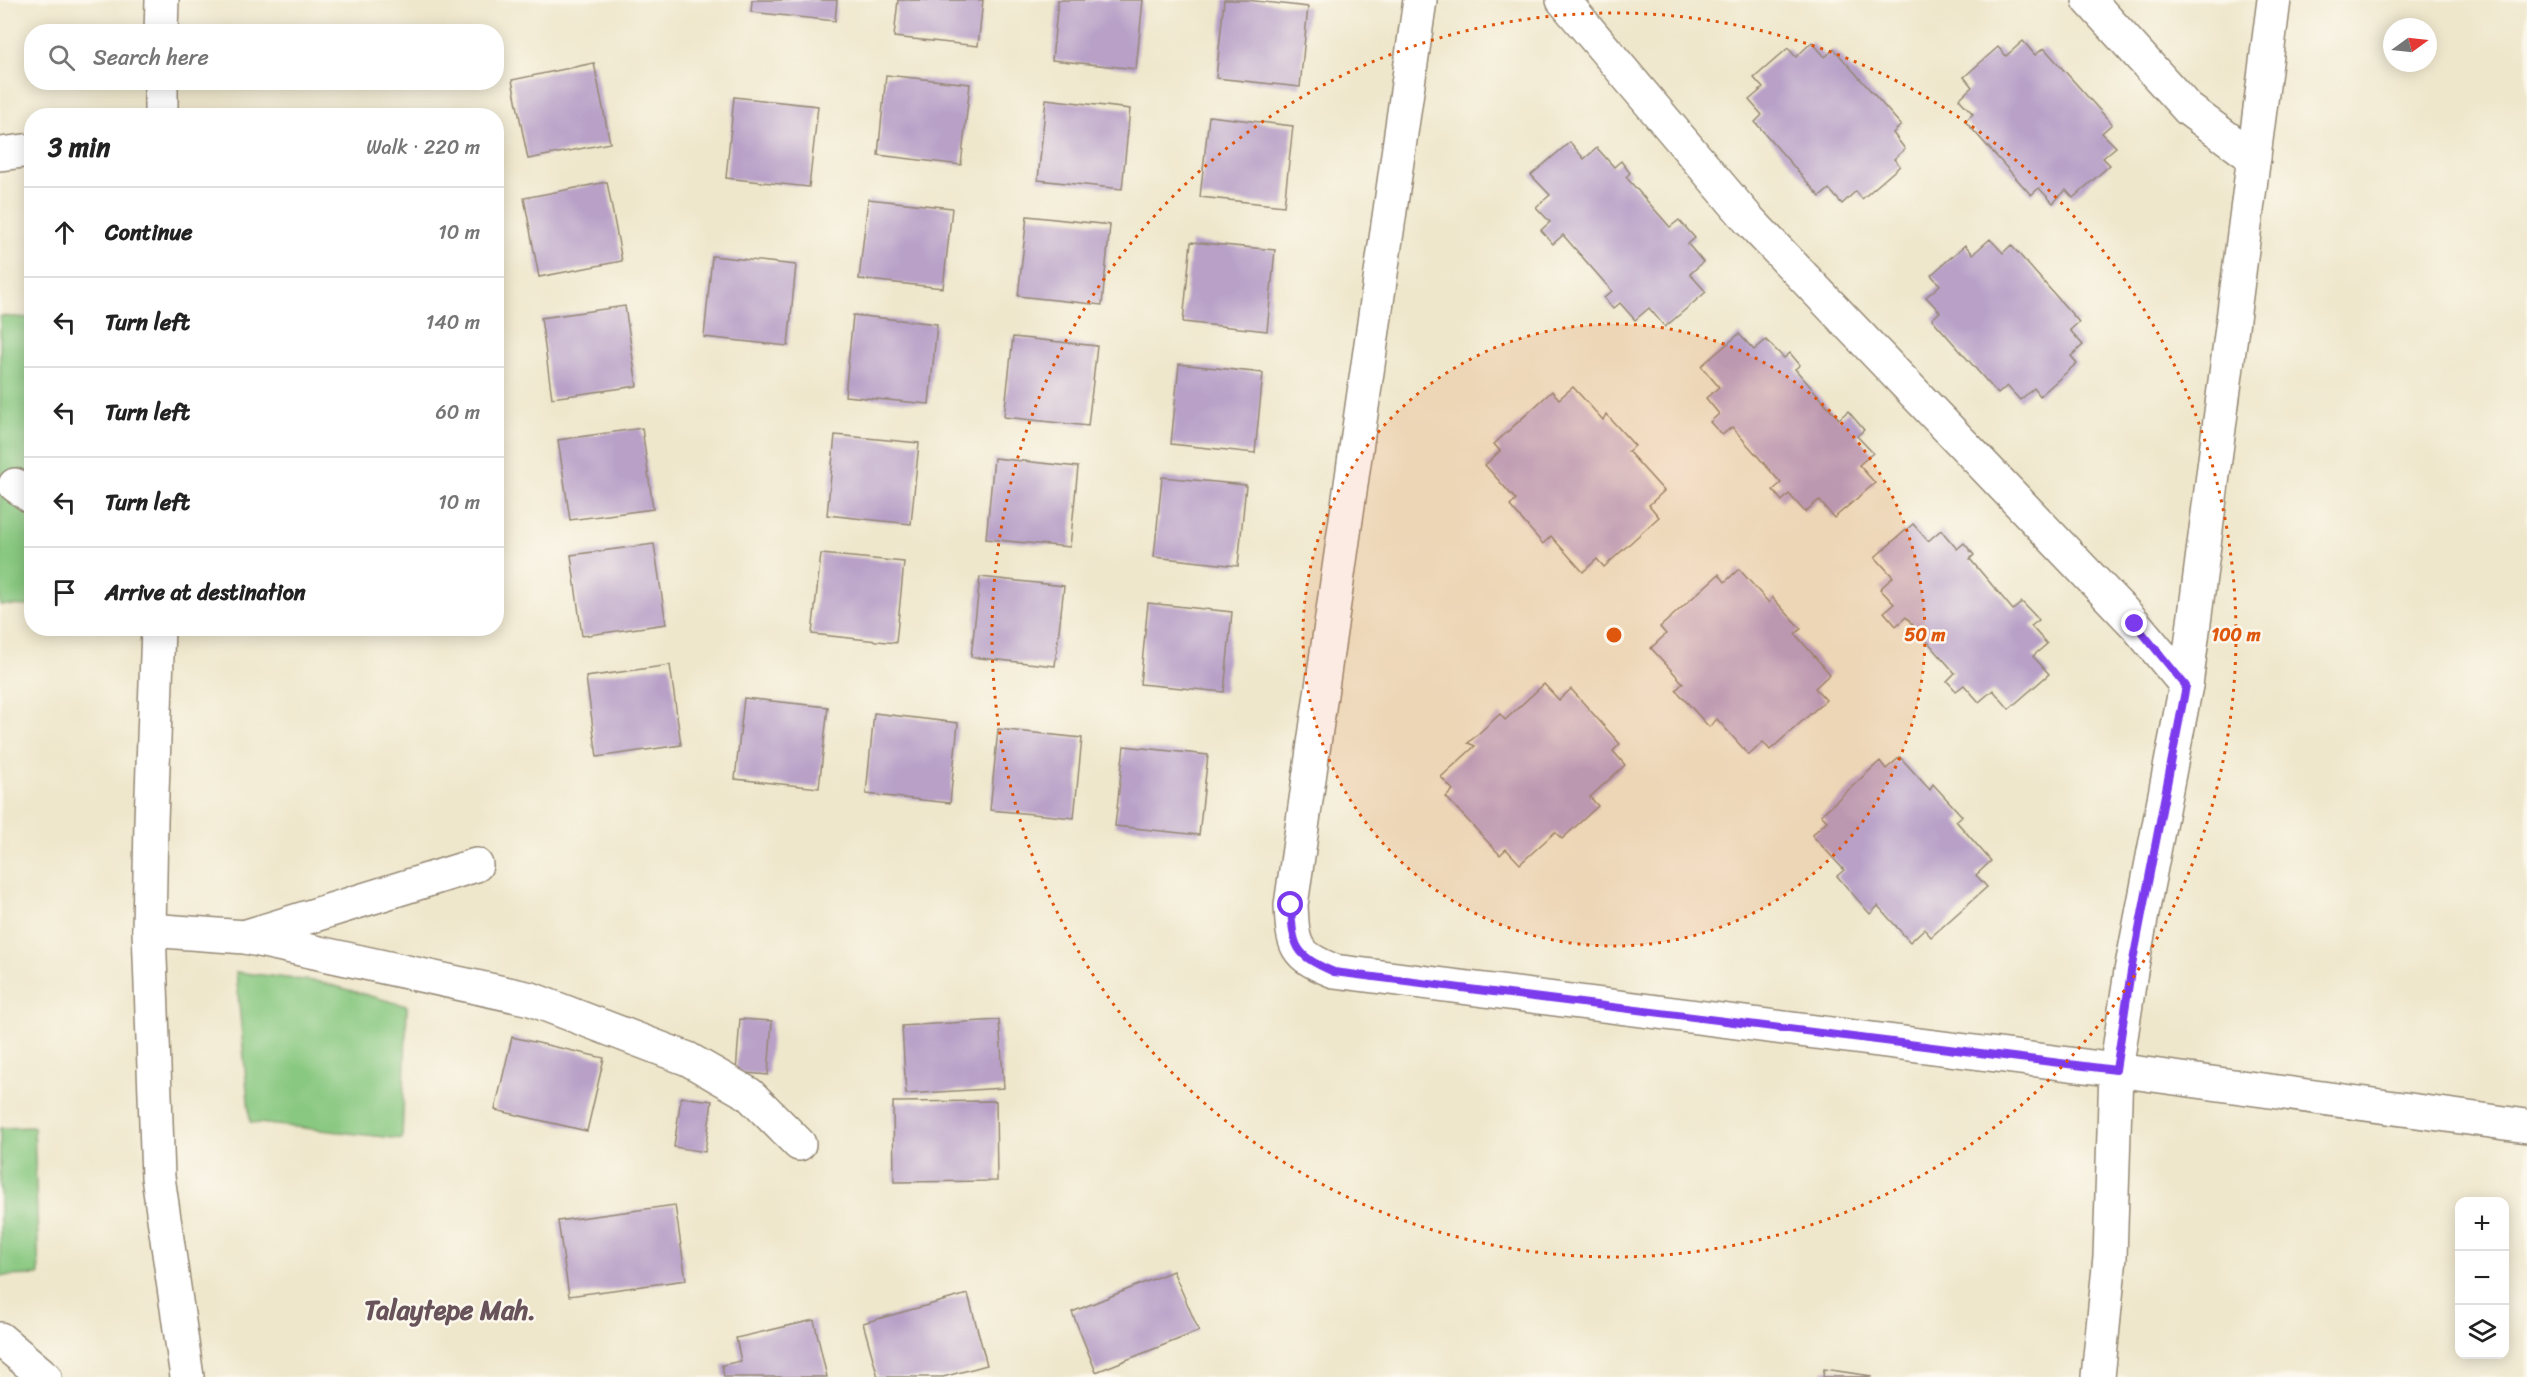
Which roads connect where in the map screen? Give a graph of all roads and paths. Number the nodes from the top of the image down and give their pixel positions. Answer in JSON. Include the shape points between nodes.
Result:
{"nodes":[{"id":1,"x":162,"y":0,"type":"edge"},
{"id":2,"x":1420,"y":0,"type":"edge"},
{"id":3,"x":1563,"y":0,"type":"edge"},
{"id":4,"x":2089,"y":0,"type":"edge"},
{"id":5,"x":2274,"y":0,"type":"edge"},
{"id":6,"x":161,"y":24,"type":"edge"},
{"id":7,"x":161,"y":90,"type":"edge"},
{"id":8,"x":161,"y":108,"type":"edge"},
{"id":9,"x":24,"y":151,"type":"edge"},
{"id":10,"x":0,"y":154,"type":"edge"},
{"id":11,"x":2254,"y":158,"type":"junction"},
{"id":12,"x":158,"y":636,"type":"edge"},
{"id":13,"x":2186,"y":686,"type":"junction"},
{"id":14,"x":476,"y":865,"type":"dead end"},
{"id":15,"x":149,"y":930,"type":"junction"},
{"id":16,"x":245,"y":937,"type":"junction"},
{"id":17,"x":2116,"y":1070,"type":"junction"},
{"id":18,"x":2527,"y":1126,"type":"edge"},
{"id":19,"x":799,"y":1144,"type":"dead end"},
{"id":20,"x":0,"y":1339,"type":"edge"},
{"id":21,"x":45,"y":1377,"type":"edge"},
{"id":22,"x":188,"y":1377,"type":"edge"},
{"id":23,"x":2098,"y":1377,"type":"edge"}],
"edges":[{"from":1,"to":6,"type":"street"},
{"from":2,"to":17,"type":"street","via":[[1291,905],[1292,938],[1308,960],[1334,972]]},
{"from":3,"to":13,"type":"street","via":[[1748,219],[2135,624]]},
{"from":4,"to":11,"type":"street","via":[[2188,109]]},
{"from":5,"to":11,"type":"street"},
{"from":7,"to":8,"type":"street"},
{"from":9,"to":10,"type":"street"},
{"from":11,"to":13,"type":"street"},
{"from":12,"to":15,"type":"street"},
{"from":13,"to":17,"type":"street"},
{"from":14,"to":16,"type":"street"},
{"from":15,"to":16,"type":"street"},
{"from":15,"to":22,"type":"street","via":[[158,1177]]},
{"from":16,"to":19,"type":"street","via":[[543,1003],[688,1059],[749,1094]]},
{"from":17,"to":18,"type":"street"},
{"from":17,"to":23,"type":"street","via":[[2110,1257]]},
{"from":20,"to":21,"type":"street"}]}
